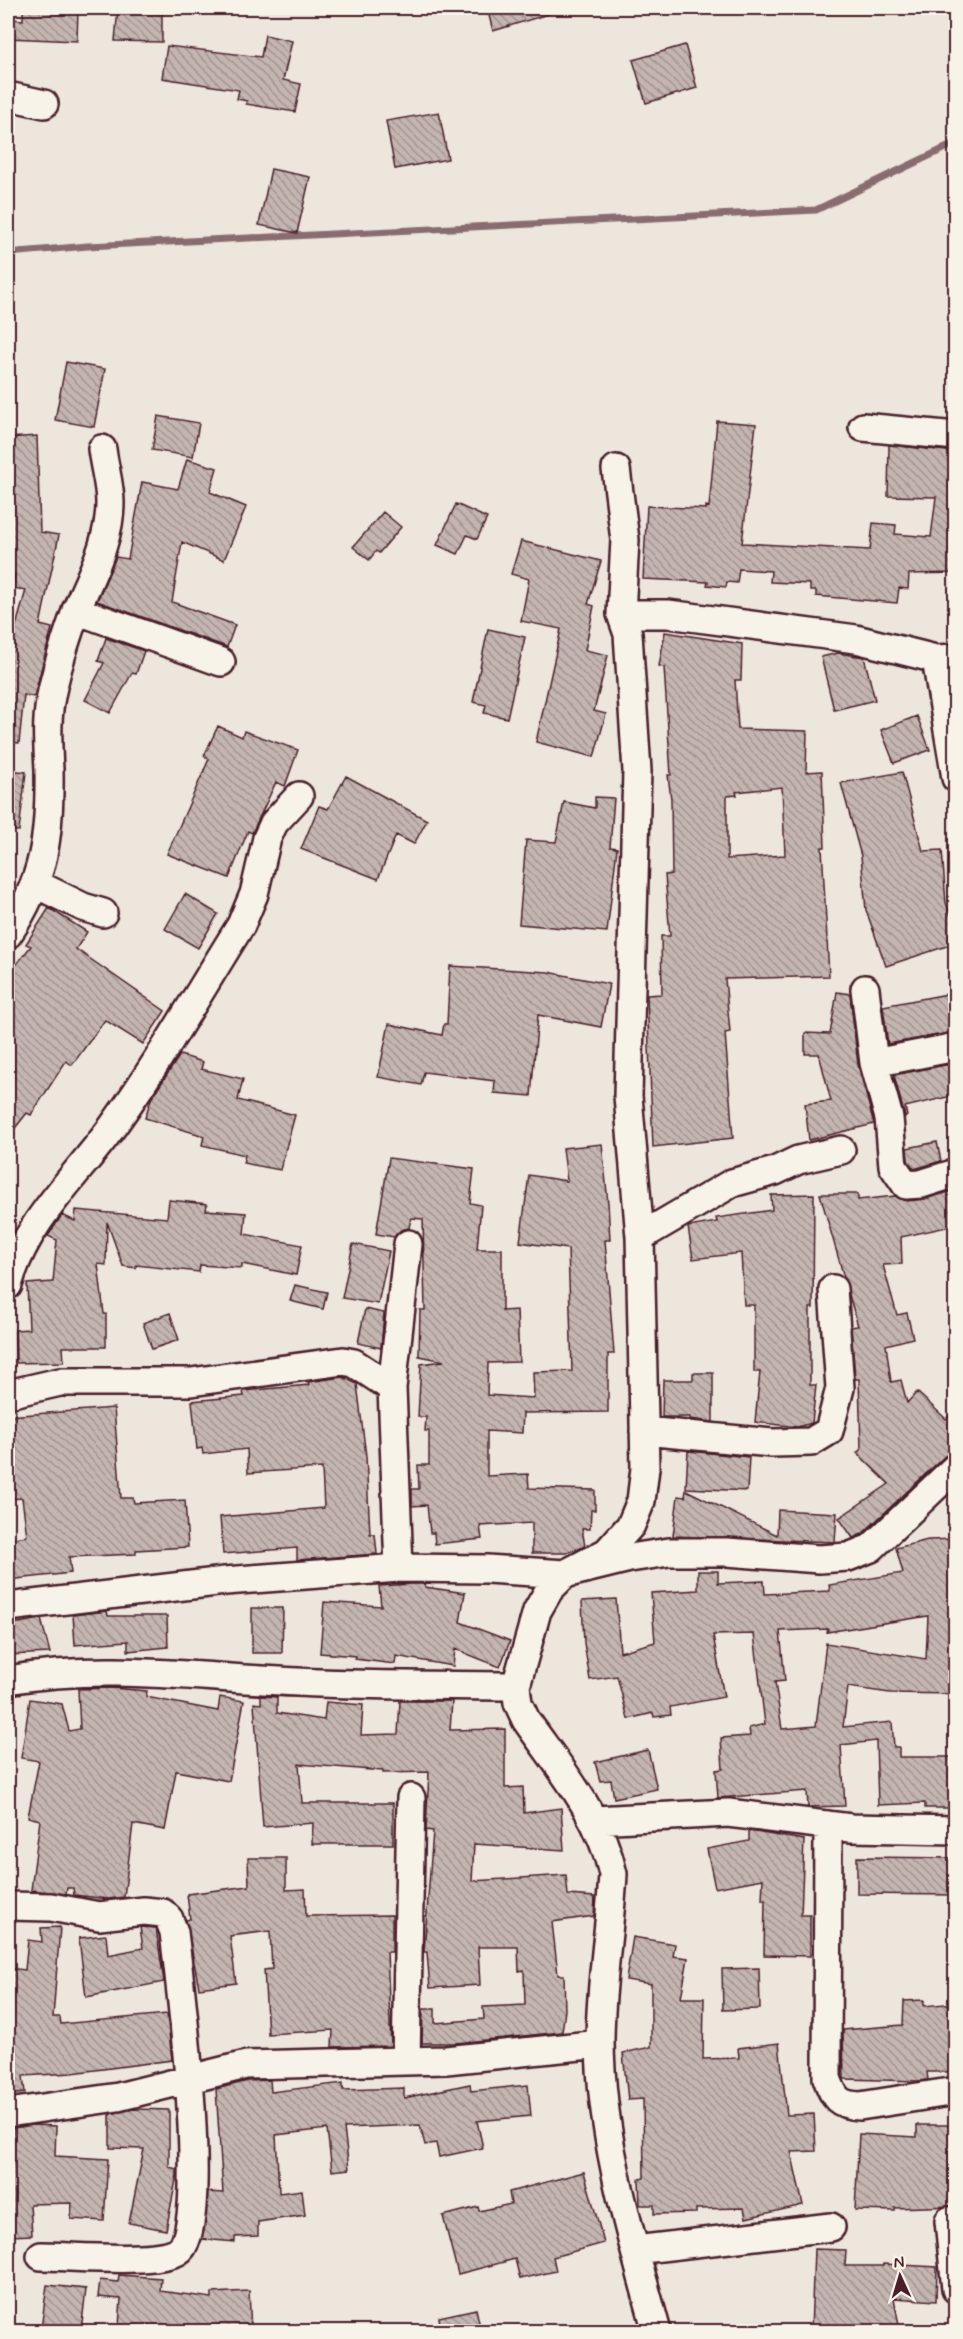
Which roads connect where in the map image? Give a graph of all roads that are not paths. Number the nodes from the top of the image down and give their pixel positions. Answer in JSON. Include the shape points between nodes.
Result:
{"nodes":[{"id":1,"x":8,"y":96,"type":"edge"},
{"id":2,"x":44,"y":104,"type":"dead end"},
{"id":3,"x":863,"y":427,"type":"dead end"},
{"id":4,"x":956,"y":436,"type":"edge"},
{"id":5,"x":102,"y":449,"type":"dead end"},
{"id":6,"x":616,"y":469,"type":"dead end"},
{"id":7,"x":76,"y":610,"type":"junction"},
{"id":8,"x":621,"y":614,"type":"junction"},
{"id":9,"x":946,"y":659,"type":"edge"},
{"id":10,"x":220,"y":662,"type":"dead end"},
{"id":11,"x":956,"y":778,"type":"edge"},
{"id":12,"x":299,"y":796,"type":"dead end"},
{"id":13,"x":36,"y":884,"type":"junction"},
{"id":14,"x":103,"y":913,"type":"dead end"},
{"id":15,"x":8,"y":934,"type":"edge"},
{"id":16,"x":865,"y":989,"type":"dead end"},
{"id":17,"x":956,"y":1047,"type":"edge"},
{"id":18,"x":874,"y":1063,"type":"junction"},
{"id":19,"x":841,"y":1150,"type":"dead end"},
{"id":20,"x":956,"y":1173,"type":"edge"},
{"id":21,"x":640,"y":1237,"type":"junction"},
{"id":22,"x":408,"y":1244,"type":"dead end"},
{"id":23,"x":8,"y":1285,"type":"edge"},
{"id":24,"x":833,"y":1289,"type":"dead end"},
{"id":25,"x":392,"y":1388,"type":"junction"},
{"id":26,"x":8,"y":1394,"type":"edge"},
{"id":27,"x":644,"y":1431,"type":"junction"},
{"id":28,"x":956,"y":1467,"type":"edge"},
{"id":29,"x":399,"y":1568,"type":"junction"},
{"id":30,"x":565,"y":1574,"type":"junction"},
{"id":31,"x":8,"y":1607,"type":"edge"},
{"id":32,"x":8,"y":1680,"type":"edge"},
{"id":33,"x":516,"y":1686,"type":"junction"},
{"id":34,"x":411,"y":1798,"type":"dead end"},
{"id":35,"x":595,"y":1820,"type":"junction"},
{"id":36,"x":828,"y":1825,"type":"junction"},
{"id":37,"x":956,"y":1830,"type":"edge"},
{"id":38,"x":8,"y":1906,"type":"edge"},
{"id":39,"x":600,"y":2044,"type":"junction"},
{"id":40,"x":406,"y":2061,"type":"junction"},
{"id":41,"x":191,"y":2080,"type":"junction"},
{"id":42,"x":956,"y":2091,"type":"edge"},
{"id":43,"x":8,"y":2113,"type":"edge"},
{"id":44,"x":950,"y":2221,"type":"dead end"},
{"id":45,"x":831,"y":2227,"type":"dead end"},
{"id":46,"x":635,"y":2250,"type":"junction"},
{"id":47,"x":41,"y":2256,"type":"dead end"},
{"id":48,"x":956,"y":2289,"type":"edge"},
{"id":49,"x":657,"y":2331,"type":"edge"}],
"edges":[{"from":1,"to":2,"type":"street"},
{"from":3,"to":4,"type":"street"},
{"from":5,"to":7,"type":"street","via":[[110,503],[103,546]]},
{"from":6,"to":8,"type":"street","via":[[624,540]]},
{"from":7,"to":10,"type":"street"},
{"from":7,"to":13,"type":"street","via":[[50,700],[47,843]]},
{"from":8,"to":9,"type":"street","via":[[668,614],[856,639]]},
{"from":8,"to":21,"type":"street","via":[[628,634],[637,771],[628,1078]]},
{"from":9,"to":11,"type":"street"},
{"from":12,"to":23,"type":"street","via":[[274,823],[267,838],[254,894],[241,925],[126,1108],[24,1243]]},
{"from":13,"to":14,"type":"street"},
{"from":13,"to":15,"type":"street"},
{"from":16,"to":18,"type":"street"},
{"from":17,"to":18,"type":"street"},
{"from":18,"to":20,"type":"street","via":[[889,1118],[893,1166],[906,1185]]},
{"from":19,"to":21,"type":"street","via":[[732,1183]]},
{"from":21,"to":27,"type":"street"},
{"from":22,"to":25,"type":"street"},
{"from":24,"to":27,"type":"street","via":[[840,1389],[829,1431],[811,1442],[772,1443]]},
{"from":25,"to":26,"type":"street","via":[[354,1363],[343,1361],[191,1382],[60,1382]]},
{"from":25,"to":29,"type":"street"},
{"from":27,"to":30,"type":"street","via":[[641,1501],[631,1524],[608,1552]]},
{"from":28,"to":30,"type":"street","via":[[871,1548],[848,1557],[669,1552]]},
{"from":29,"to":30,"type":"street"},
{"from":29,"to":31,"type":"street","via":[[225,1581]]},
{"from":30,"to":33,"type":"street","via":[[549,1590],[537,1611]]},
{"from":32,"to":33,"type":"street","via":[[52,1672],[136,1672],[300,1682]]},
{"from":33,"to":35,"type":"street","via":[[526,1720]]},
{"from":34,"to":40,"type":"street"},
{"from":35,"to":36,"type":"street","via":[[728,1813]]},
{"from":35,"to":39,"type":"street","via":[[613,1874]]},
{"from":36,"to":37,"type":"street"},
{"from":36,"to":42,"type":"street","via":[[827,2078],[834,2098],[845,2105],[860,2106]]},
{"from":38,"to":41,"type":"street","via":[[99,1916],[163,1913],[174,1932]]},
{"from":39,"to":40,"type":"street"},
{"from":39,"to":46,"type":"street","via":[[612,2167]]},
{"from":40,"to":41,"type":"street","via":[[246,2065]]},
{"from":41,"to":43,"type":"street","via":[[118,2097]]},
{"from":41,"to":47,"type":"street","via":[[192,2213],[189,2235],[179,2250],[156,2257]]},
{"from":44,"to":48,"type":"street"},
{"from":45,"to":46,"type":"street"},
{"from":46,"to":49,"type":"street"}]}
